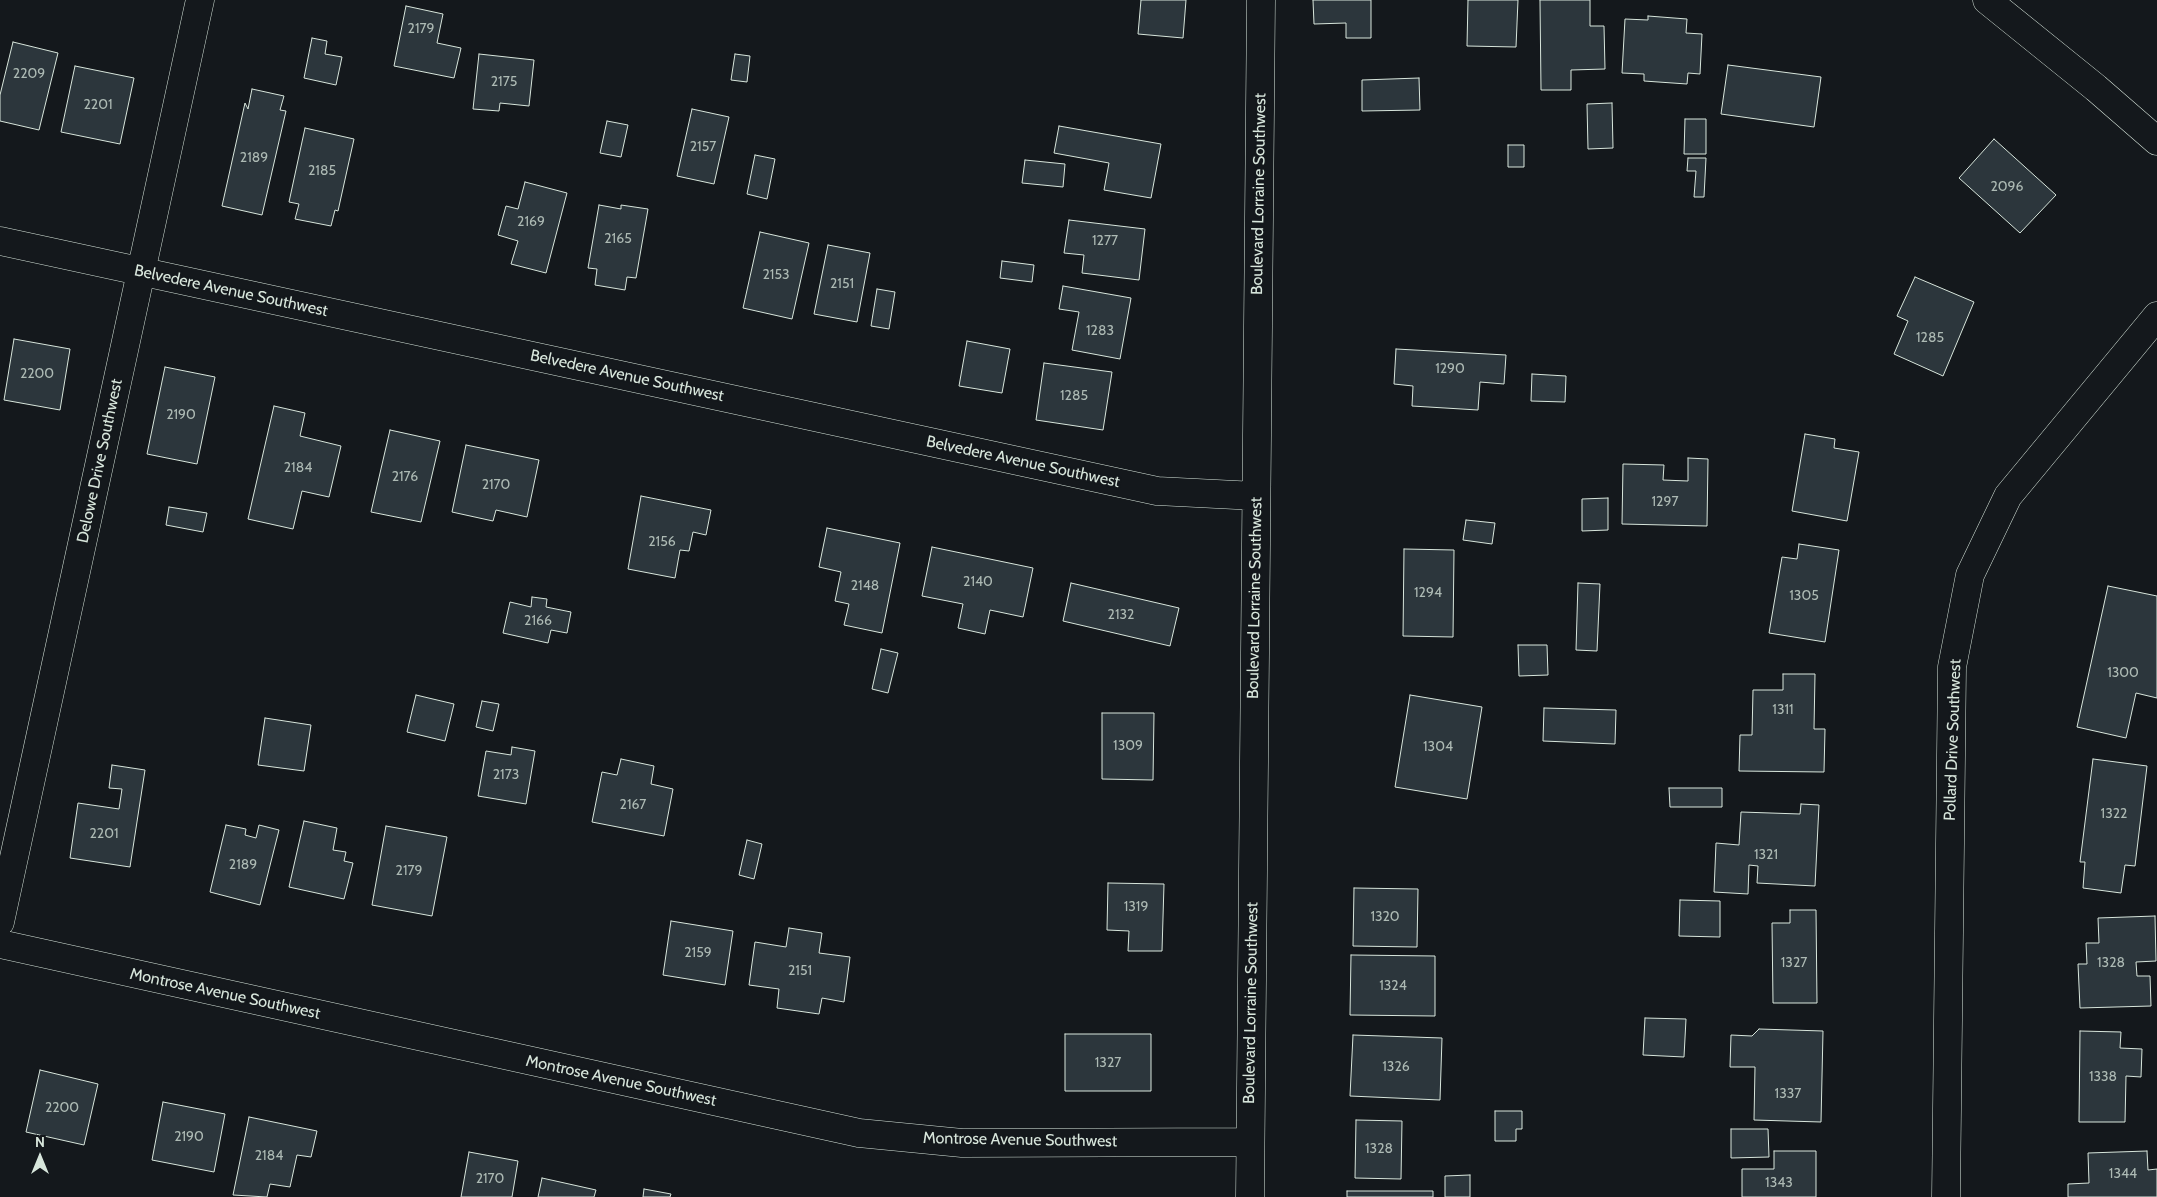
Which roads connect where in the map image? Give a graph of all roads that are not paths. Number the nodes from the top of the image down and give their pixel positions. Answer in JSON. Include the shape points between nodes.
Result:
{"nodes":[{"id":1,"x":200,"y":0,"type":"edge"},
{"id":2,"x":1261,"y":0,"type":"edge"},
{"id":3,"x":1986,"y":0,"type":"edge"},
{"id":4,"x":2157,"y":141,"type":"edge"},
{"id":5,"x":0,"y":241,"type":"edge"},
{"id":6,"x":141,"y":272,"type":"junction"},
{"id":7,"x":2157,"y":316,"type":"edge"},
{"id":8,"x":1256,"y":496,"type":"junction"},
{"id":9,"x":0,"y":922,"type":"edge"},
{"id":10,"x":0,"y":944,"type":"edge"},
{"id":11,"x":1250,"y":1142,"type":"junction"},
{"id":12,"x":1250,"y":1197,"type":"edge"},
{"id":13,"x":1946,"y":1197,"type":"edge"}],
"edges":[{"from":1,"to":6,"type":"street","name":"Delowe Drive Southwest"},
{"from":2,"to":8,"type":"street","name":"Boulevard Lorraine Southwest"},
{"from":3,"to":4,"type":"street"},
{"from":5,"to":6,"type":"street","name":"Belvedere Avenue Southwest"},
{"from":6,"to":8,"type":"street","name":"Belvedere Avenue Southwest","via":[[1157,491]]},
{"from":6,"to":9,"type":"street","name":"Delowe Drive Southwest"},
{"from":7,"to":13,"type":"street","name":"Pollard Drive Southwest","via":[[2008,496],[1970,575],[1952,667]]},
{"from":8,"to":11,"type":"street","name":"Boulevard Lorraine Southwest"},
{"from":10,"to":11,"type":"street","name":"Montrose Avenue Southwest","via":[[859,1133],[962,1143]]},
{"from":11,"to":12,"type":"street","name":"Boulevard Lorraine Southwest"}]}
